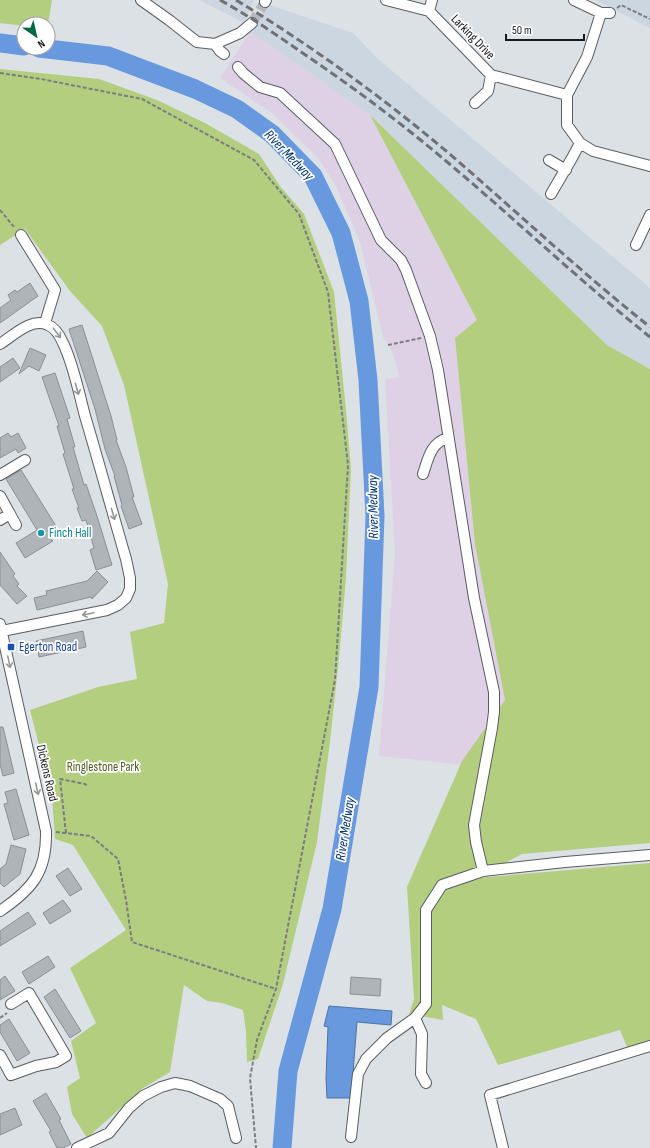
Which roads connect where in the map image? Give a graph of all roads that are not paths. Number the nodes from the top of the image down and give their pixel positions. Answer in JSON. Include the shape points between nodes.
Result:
{"nodes":[{"id":1,"x":141,"y":0,"type":"edge"},
{"id":2,"x":386,"y":0,"type":"edge"},
{"id":3,"x":432,"y":0,"type":"edge"},
{"id":4,"x":574,"y":0,"type":"edge"},
{"id":5,"x":429,"y":11,"type":"junction"},
{"id":6,"x":252,"y":23,"type":"tunnel mouth"},
{"id":7,"x":215,"y":44,"type":"junction"},
{"id":8,"x":224,"y":54,"type":"dead end"},
{"id":9,"x":238,"y":67,"type":"dead end"},
{"id":10,"x":491,"y":75,"type":"junction"},
{"id":11,"x":567,"y":95,"type":"junction"},
{"id":12,"x":475,"y":102,"type":"dead end"},
{"id":13,"x":580,"y":143,"type":"junction"},
{"id":14,"x":549,"y":160,"type":"dead end"},
{"id":15,"x":650,"y":166,"type":"edge"},
{"id":16,"x":566,"y":170,"type":"junction"},
{"id":17,"x":551,"y":194,"type":"dead end"},
{"id":18,"x":650,"y":215,"type":"edge"},
{"id":19,"x":21,"y":235,"type":"road end"},
{"id":20,"x":636,"y":245,"type":"dead end"},
{"id":21,"x":45,"y":324,"type":"junction"},
{"id":22,"x":0,"y":344,"type":"edge"},
{"id":23,"x":448,"y":438,"type":"junction"},
{"id":24,"x":25,"y":460,"type":"dead end"},
{"id":25,"x":423,"y":474,"type":"dead end"},
{"id":26,"x":0,"y":475,"type":"edge"},
{"id":27,"x":0,"y":496,"type":"edge"},
{"id":28,"x":10,"y":514,"type":"junction"},
{"id":29,"x":0,"y":520,"type":"edge"},
{"id":30,"x":16,"y":525,"type":"dead end"},
{"id":31,"x":1,"y":627,"type":"edge"},
{"id":32,"x":650,"y":855,"type":"edge"},
{"id":33,"x":483,"y":871,"type":"junction"},
{"id":34,"x":0,"y":911,"type":"edge"},
{"id":35,"x":11,"y":1004,"type":"dead end"},
{"id":36,"x":415,"y":1018,"type":"junction"},
{"id":37,"x":650,"y":1046,"type":"edge"},
{"id":38,"x":0,"y":1055,"type":"edge"},
{"id":39,"x":426,"y":1083,"type":"dead end"},
{"id":40,"x":236,"y":1138,"type":"dead end"},
{"id":41,"x":351,"y":1138,"type":"dead end"},
{"id":42,"x":77,"y":1148,"type":"edge"},
{"id":43,"x":502,"y":1148,"type":"edge"}],
"edges":[{"from":1,"to":7,"type":"street","via":[[196,42]]},
{"from":2,"to":5,"type":"street"},
{"from":3,"to":5,"type":"street"},
{"from":4,"to":11,"type":"street","via":[[600,11],[587,57]]},
{"from":5,"to":10,"type":"street","name":"Larking Drive"},
{"from":6,"to":7,"type":"street","via":[[240,33]]},
{"from":7,"to":8,"type":"street"},
{"from":9,"to":23,"type":"street","via":[[260,87],[280,93],[336,144],[381,240],[403,263],[430,336]]},
{"from":10,"to":11,"type":"street","name":"Larking Drive"},
{"from":10,"to":12,"type":"street","via":[[488,91]]},
{"from":11,"to":13,"type":"street","via":[[567,125]]},
{"from":13,"to":15,"type":"street","via":[[593,151]]},
{"from":13,"to":16,"type":"street"},
{"from":14,"to":16,"type":"street"},
{"from":16,"to":17,"type":"street"},
{"from":18,"to":20,"type":"street"},
{"from":19,"to":21,"type":"street","via":[[55,290]]},
{"from":21,"to":22,"type":"street","via":[[30,325]]},
{"from":21,"to":31,"type":"street","one_way":true,"via":[[57,331],[66,351],[126,558],[130,589],[123,602],[107,610]]},
{"from":23,"to":25,"type":"street","via":[[435,445]]},
{"from":23,"to":33,"type":"street","via":[[474,598],[494,692],[492,728],[474,825]]},
{"from":24,"to":26,"type":"street"},
{"from":27,"to":28,"type":"street"},
{"from":28,"to":29,"type":"street"},
{"from":28,"to":30,"type":"street"},
{"from":31,"to":34,"type":"street","name":"Dickens Road","one_way":true,"via":[[46,831],[45,855],[37,877],[23,895]]},
{"from":32,"to":33,"type":"street"},
{"from":33,"to":36,"type":"street","via":[[442,885],[426,910],[426,1004]]},
{"from":35,"to":38,"type":"street","via":[[29,993],[66,1056],[56,1062],[10,1075]]},
{"from":36,"to":39,"type":"street","via":[[422,1034],[421,1074]]},
{"from":36,"to":41,"type":"street","via":[[387,1038],[366,1059],[358,1074]]},
{"from":37,"to":43,"type":"street","via":[[490,1094]]},
{"from":40,"to":42,"type":"street","via":[[228,1106],[224,1102],[175,1082],[143,1096],[108,1132]]}]}
